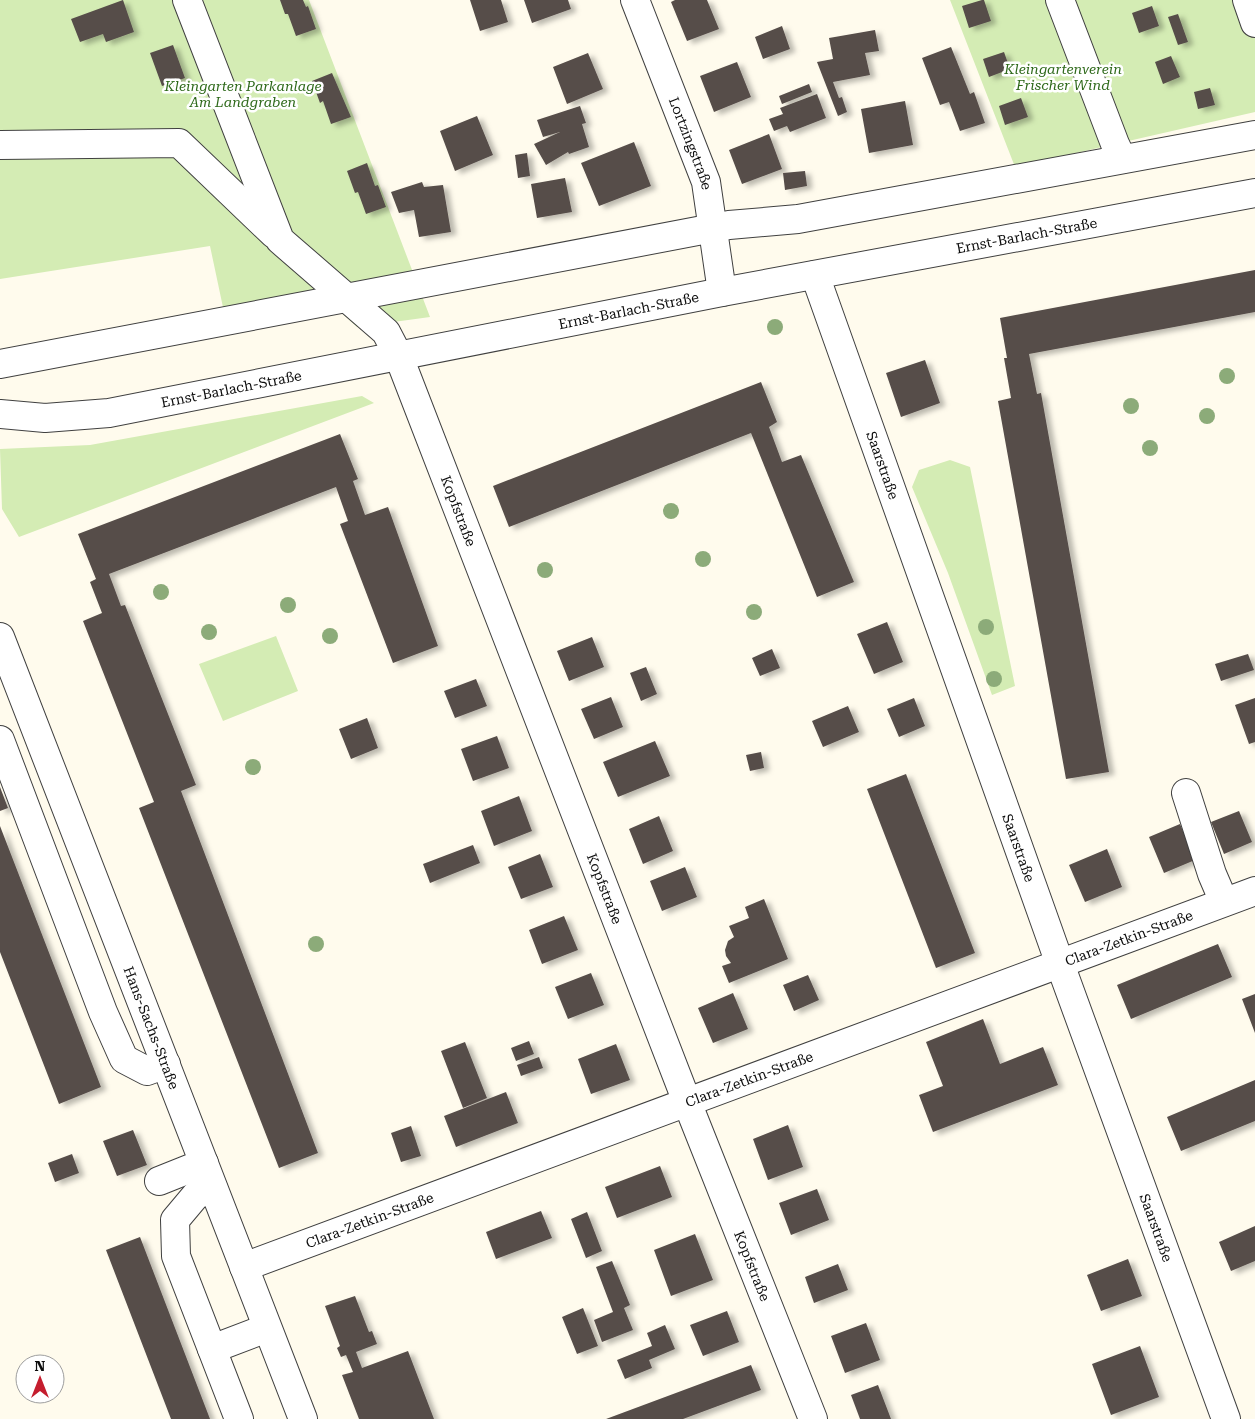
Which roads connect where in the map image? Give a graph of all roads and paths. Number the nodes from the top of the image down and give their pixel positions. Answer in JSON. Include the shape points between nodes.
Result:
{"nodes":[{"id":1,"x":187,"y":0,"type":"edge"},
{"id":2,"x":635,"y":0,"type":"edge"},
{"id":3,"x":1060,"y":0,"type":"edge"},
{"id":4,"x":1247,"y":0,"type":"edge"},
{"id":5,"x":1255,"y":23,"type":"edge"},
{"id":6,"x":1255,"y":135,"type":"edge"},
{"id":7,"x":0,"y":144,"type":"edge"},
{"id":8,"x":1118,"y":152,"type":"junction"},
{"id":9,"x":1255,"y":192,"type":"edge"},
{"id":10,"x":713,"y":229,"type":"junction"},
{"id":11,"x":280,"y":240,"type":"junction"},
{"id":12,"x":815,"y":275,"type":"junction"},
{"id":13,"x":722,"y":292,"type":"junction"},
{"id":14,"x":346,"y":298,"type":"junction"},
{"id":15,"x":399,"y":357,"type":"junction"},
{"id":16,"x":0,"y":364,"type":"edge"},
{"id":17,"x":0,"y":414,"type":"edge"},
{"id":18,"x":0,"y":637,"type":"edge"},
{"id":19,"x":0,"y":740,"type":"edge"},
{"id":20,"x":1186,"y":793,"type":"dead end"},
{"id":21,"x":1255,"y":891,"type":"edge"},
{"id":22,"x":1224,"y":902,"type":"junction"},
{"id":23,"x":1060,"y":964,"type":"junction"},
{"id":24,"x":166,"y":1064,"type":"junction"},
{"id":25,"x":687,"y":1102,"type":"junction"},
{"id":26,"x":204,"y":1163,"type":"junction"},
{"id":27,"x":159,"y":1181,"type":"dead end"},
{"id":28,"x":213,"y":1188,"type":"junction"},
{"id":29,"x":244,"y":1267,"type":"junction"},
{"id":30,"x":267,"y":1328,"type":"junction"},
{"id":31,"x":212,"y":1349,"type":"junction"},
{"id":32,"x":238,"y":1419,"type":"edge"},
{"id":33,"x":303,"y":1419,"type":"edge"},
{"id":34,"x":813,"y":1419,"type":"edge"},
{"id":35,"x":1226,"y":1419,"type":"edge"}],
"edges":[{"from":1,"to":11,"type":"street"},
{"from":2,"to":10,"type":"street","name":"Lortzingstraße","via":[[706,182]]},
{"from":3,"to":8,"type":"street"},
{"from":4,"to":5,"type":"street"},
{"from":6,"to":8,"type":"street"},
{"from":7,"to":11,"type":"street","name":"Kopfstraße","via":[[179,143]]},
{"from":8,"to":10,"type":"street","via":[[798,219]]},
{"from":9,"to":12,"type":"street","name":"Ernst-Barlach-Straße"},
{"from":10,"to":13,"type":"street","name":"Lortzingstraße"},
{"from":10,"to":14,"type":"street"},
{"from":11,"to":14,"type":"street","name":"Kopfstraße"},
{"from":12,"to":13,"type":"street","name":"Ernst-Barlach-Straße"},
{"from":12,"to":23,"type":"street","name":"Saarstraße"},
{"from":13,"to":15,"type":"street","name":"Ernst-Barlach-Straße"},
{"from":14,"to":15,"type":"street","name":"Kopfstraße","via":[[386,332]]},
{"from":14,"to":16,"type":"street"},
{"from":15,"to":17,"type":"street","name":"Ernst-Barlach-Straße","via":[[109,414],[45,418]]},
{"from":15,"to":25,"type":"street","name":"Kopfstraße"},
{"from":18,"to":24,"type":"street","name":"Hans-Sachs-Straße"},
{"from":19,"to":24,"type":"street","via":[[103,1012],[124,1059],[147,1071]]},
{"from":20,"to":22,"type":"street"},
{"from":21,"to":22,"type":"street","name":"Clara-Zetkin-Straße"},
{"from":22,"to":23,"type":"street","name":"Clara-Zetkin-Straße"},
{"from":23,"to":25,"type":"street","name":"Clara-Zetkin-Straße"},
{"from":23,"to":35,"type":"street","name":"Saarstraße"},
{"from":24,"to":26,"type":"street","name":"Hans-Sachs-Straße"},
{"from":25,"to":29,"type":"street","name":"Clara-Zetkin-Straße"},
{"from":25,"to":34,"type":"street","name":"Kopfstraße"},
{"from":26,"to":27,"type":"street"},
{"from":26,"to":28,"type":"street","name":"Hans-Sachs-Straße"},
{"from":28,"to":29,"type":"street","name":"Hans-Sachs-Straße"},
{"from":28,"to":31,"type":"street","via":[[196,1195],[175,1220],[176,1256]]},
{"from":29,"to":30,"type":"street","name":"Hans-Sachs-Straße"},
{"from":30,"to":31,"type":"street"},
{"from":30,"to":33,"type":"street","name":"Hans-Sachs-Straße"},
{"from":31,"to":32,"type":"street"}]}
